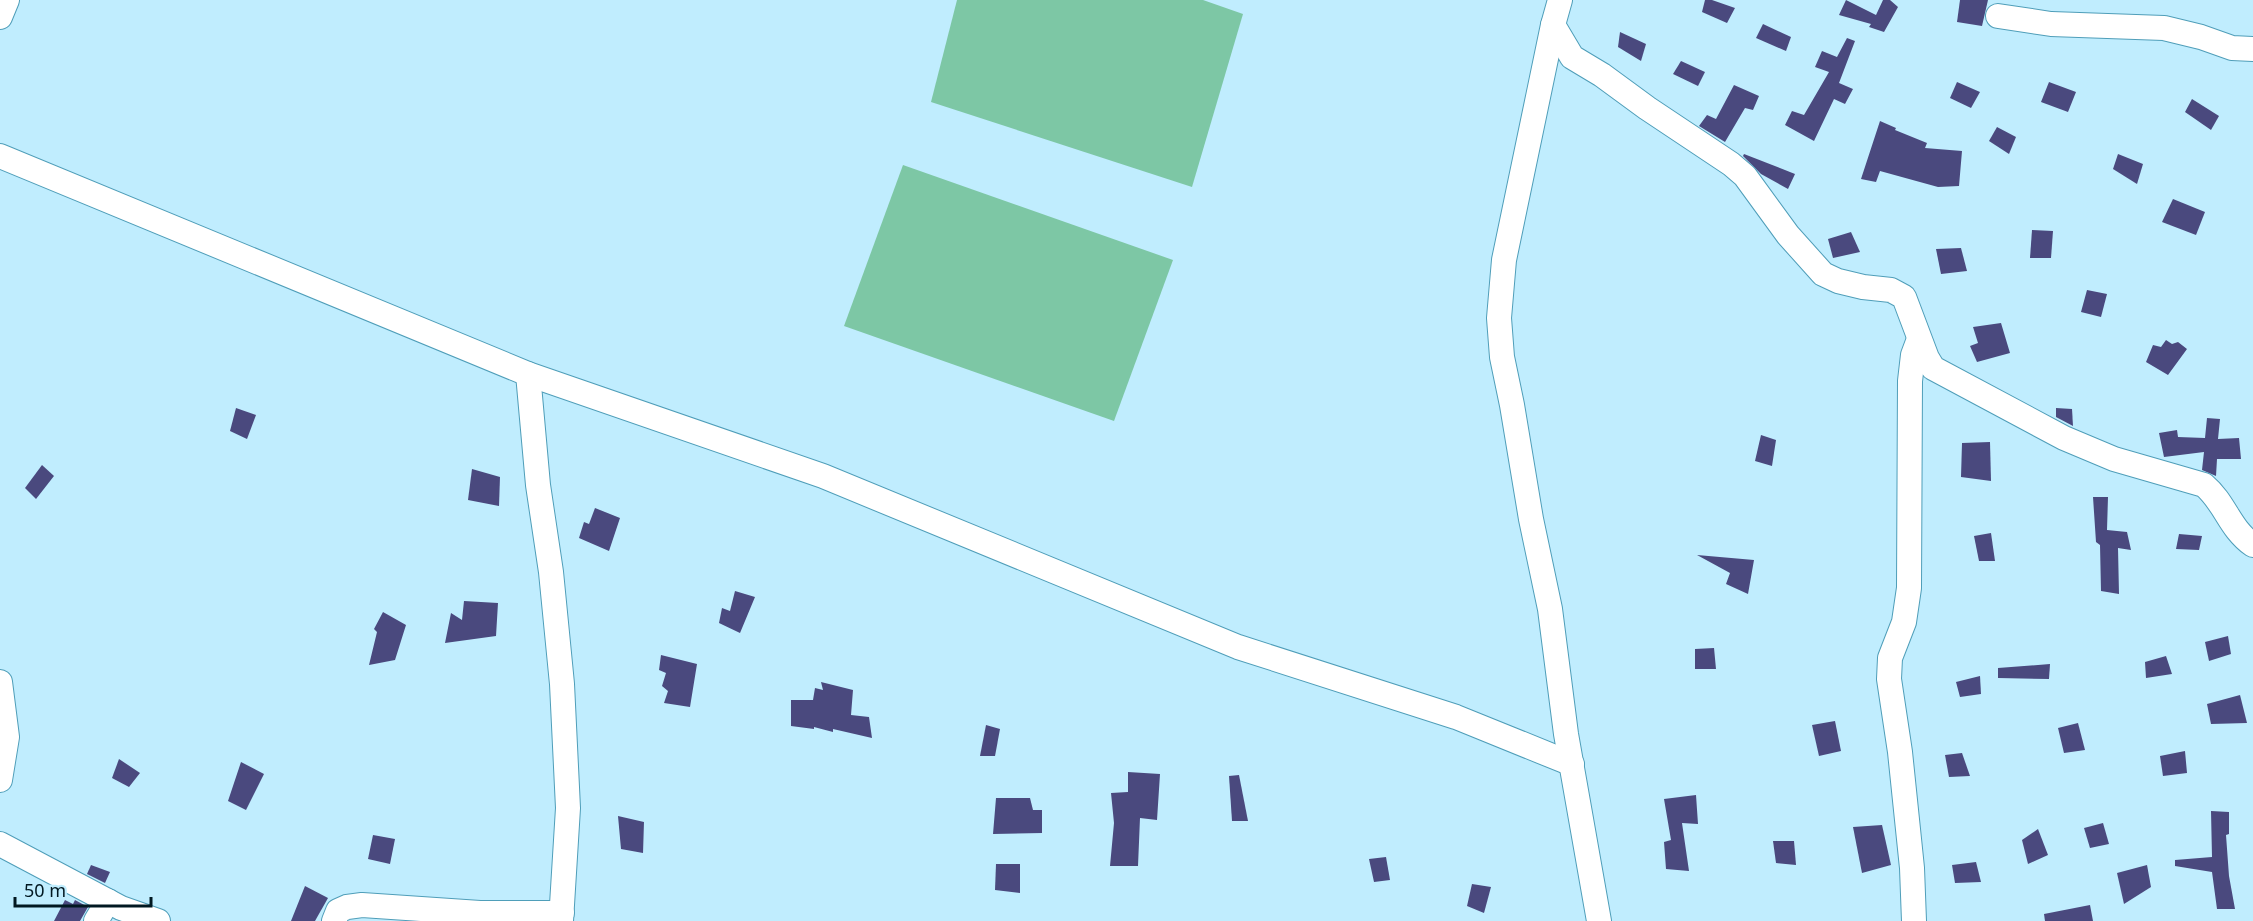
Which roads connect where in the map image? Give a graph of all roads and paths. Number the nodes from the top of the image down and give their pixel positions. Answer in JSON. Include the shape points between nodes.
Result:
{"nodes":[{"id":1,"x":7,"y":0,"type":"edge"},
{"id":2,"x":1560,"y":0,"type":"edge"},
{"id":3,"x":1998,"y":16,"type":"dead end"},
{"id":4,"x":0,"y":17,"type":"edge"},
{"id":5,"x":1553,"y":25,"type":"junction"},
{"id":6,"x":2253,"y":49,"type":"edge"},
{"id":7,"x":0,"y":156,"type":"edge"},
{"id":8,"x":1919,"y":339,"type":"junction"},
{"id":9,"x":528,"y":374,"type":"junction"},
{"id":10,"x":2253,"y":545,"type":"edge"},
{"id":11,"x":0,"y":682,"type":"edge"},
{"id":12,"x":1572,"y":764,"type":"junction"},
{"id":13,"x":0,"y":780,"type":"edge"},
{"id":14,"x":3,"y":847,"type":"edge"},
{"id":15,"x":102,"y":911,"type":"edge"},
{"id":16,"x":562,"y":917,"type":"edge"},
{"id":17,"x":158,"y":921,"type":"edge"},
{"id":18,"x":334,"y":921,"type":"edge"},
{"id":19,"x":1599,"y":921,"type":"edge"},
{"id":20,"x":1914,"y":921,"type":"edge"}],
"edges":[{"from":1,"to":4,"type":"street"},
{"from":2,"to":5,"type":"street"},
{"from":3,"to":6,"type":"street","via":[[2051,24],[2164,28],[2232,48]]},
{"from":5,"to":8,"type":"street","via":[[1572,57],[1745,176],[1788,235],[1823,274],[1838,282],[1892,290],[1904,297]]},
{"from":5,"to":12,"type":"street","via":[[1503,260],[1499,318],[1502,357],[1550,609]]},
{"from":7,"to":9,"type":"street"},
{"from":8,"to":10,"type":"street","via":[[1933,368],[2064,438],[2114,459],[2204,485],[2215,495],[2234,528]]},
{"from":8,"to":20,"type":"street","via":[[1910,381],[1909,588],[1904,622],[1890,658]]},
{"from":9,"to":12,"type":"street","via":[[824,476],[1238,647],[1456,717]]},
{"from":9,"to":16,"type":"street","via":[[562,684],[568,808]]},
{"from":11,"to":13,"type":"street","via":[[7,737]]},
{"from":12,"to":19,"type":"street"},
{"from":14,"to":15,"type":"street"},
{"from":15,"to":17,"type":"street","via":[[121,908]]},
{"from":16,"to":18,"type":"street","via":[[362,905],[338,910]]}]}
